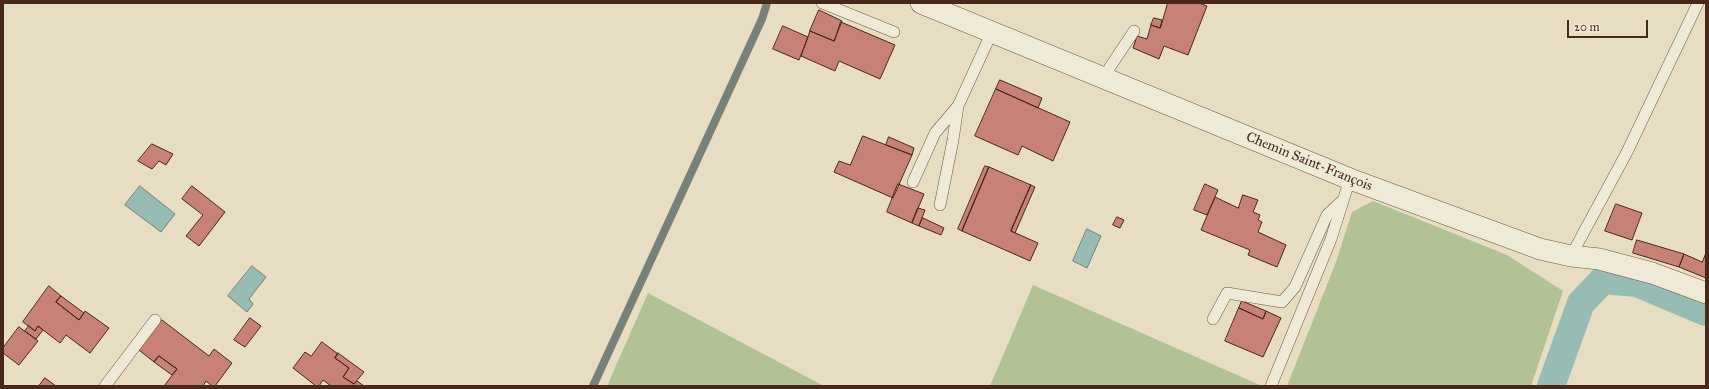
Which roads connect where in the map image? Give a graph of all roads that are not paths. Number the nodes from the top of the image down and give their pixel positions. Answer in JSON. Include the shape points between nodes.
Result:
{"nodes":[{"id":1,"x":822,"y":3,"type":"edge"},
{"id":2,"x":921,"y":3,"type":"edge"},
{"id":3,"x":1698,"y":3,"type":"edge"},
{"id":4,"x":1134,"y":31,"type":"dead end"},
{"id":5,"x":894,"y":32,"type":"dead end"},
{"id":6,"x":992,"y":32,"type":"junction"},
{"id":7,"x":1105,"y":78,"type":"junction"},
{"id":8,"x":958,"y":106,"type":"junction"},
{"id":9,"x":1350,"y":179,"type":"junction"},
{"id":10,"x":913,"y":182,"type":"dead end"},
{"id":11,"x":1344,"y":199,"type":"junction"},
{"id":12,"x":940,"y":205,"type":"dead end"},
{"id":13,"x":1571,"y":256,"type":"junction"},
{"id":14,"x":1706,"y":293,"type":"edge"},
{"id":15,"x":1212,"y":319,"type":"dead end"},
{"id":16,"x":155,"y":320,"type":"dead end"},
{"id":17,"x":105,"y":386,"type":"edge"},
{"id":18,"x":1271,"y":386,"type":"edge"}],
"edges":[{"from":1,"to":5,"type":"lane"},
{"from":2,"to":6,"type":"street","name":"Chemin Saint-François"},
{"from":3,"to":13,"type":"lane","via":[[1627,152]]},
{"from":4,"to":7,"type":"lane"},
{"from":6,"to":7,"type":"street","name":"Chemin Saint-François"},
{"from":6,"to":8,"type":"lane"},
{"from":7,"to":9,"type":"street","name":"Chemin Saint-François"},
{"from":8,"to":10,"type":"lane","via":[[935,133]]},
{"from":8,"to":12,"type":"lane"},
{"from":9,"to":11,"type":"lane"},
{"from":9,"to":13,"type":"street","name":"Chemin Saint-François","via":[[1540,248]]},
{"from":11,"to":15,"type":"lane","via":[[1327,215],[1295,288],[1282,302],[1228,293]]},
{"from":11,"to":18,"type":"lane","via":[[1331,239]]},
{"from":13,"to":14,"type":"street","name":"Chemin Saint-François","via":[[1607,261],[1652,273]]},
{"from":16,"to":17,"type":"lane"}]}
